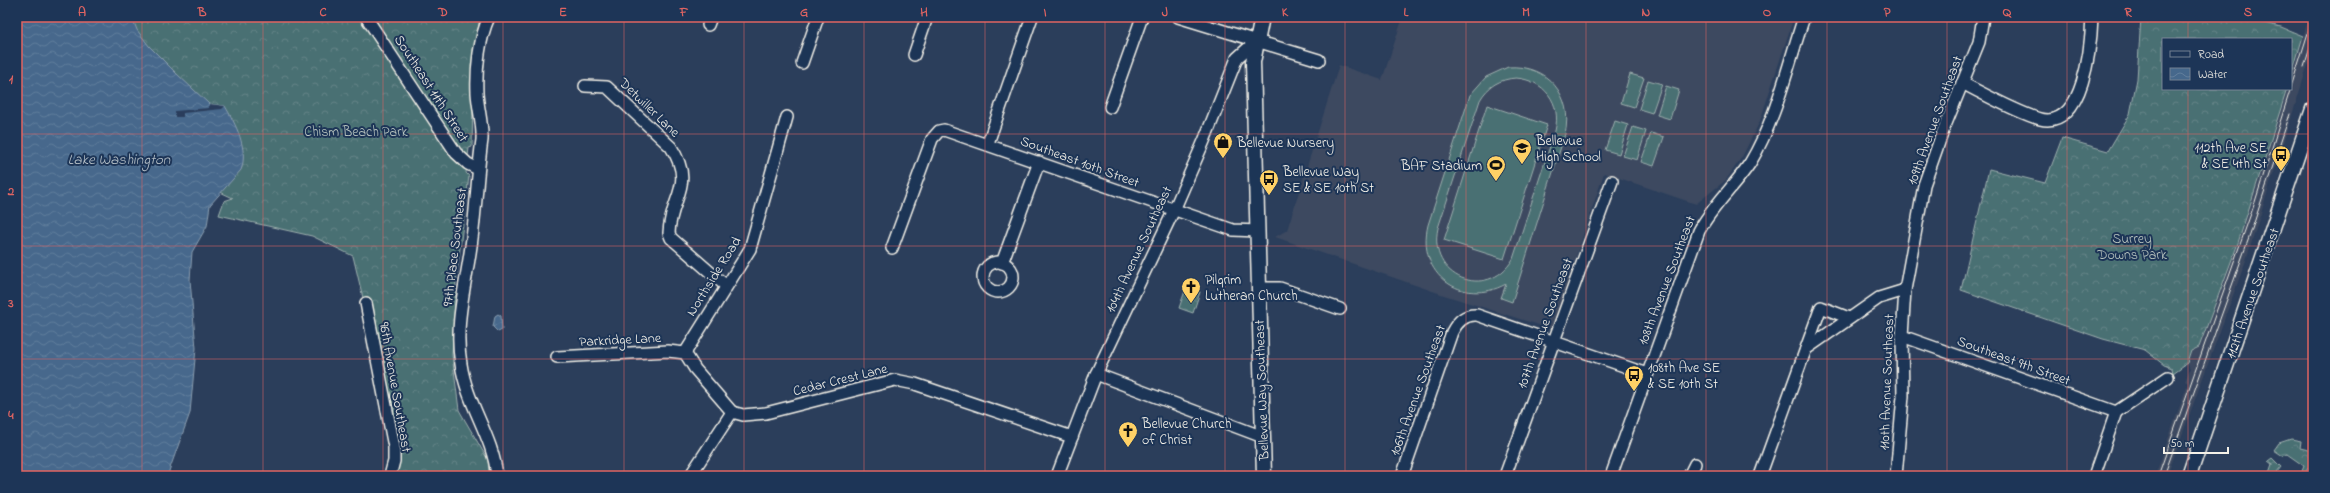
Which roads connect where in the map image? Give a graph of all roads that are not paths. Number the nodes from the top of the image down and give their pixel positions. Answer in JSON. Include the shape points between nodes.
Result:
{"nodes":[{"id":1,"x":366,"y":17,"type":"edge"},
{"id":2,"x":489,"y":17,"type":"edge"},
{"id":3,"x":818,"y":17,"type":"edge"},
{"id":4,"x":927,"y":17,"type":"edge"},
{"id":5,"x":1032,"y":17,"type":"edge"},
{"id":6,"x":1142,"y":17,"type":"edge"},
{"id":7,"x":1178,"y":17,"type":"edge"},
{"id":8,"x":1262,"y":17,"type":"edge"},
{"id":9,"x":1804,"y":17,"type":"edge"},
{"id":10,"x":1983,"y":17,"type":"edge"},
{"id":11,"x":2092,"y":17,"type":"edge"},
{"id":12,"x":1256,"y":41,"type":"junction"},
{"id":13,"x":914,"y":55,"type":"dead end"},
{"id":14,"x":1319,"y":60,"type":"dead end"},
{"id":15,"x":802,"y":63,"type":"dead end"},
{"id":16,"x":1962,"y":83,"type":"junction"},
{"id":17,"x":585,"y":86,"type":"dead end"},
{"id":18,"x":1110,"y":107,"type":"dead end"},
{"id":19,"x":2313,"y":109,"type":"edge"},
{"id":20,"x":787,"y":117,"type":"dead end"},
{"id":21,"x":2309,"y":136,"type":"edge"},
{"id":22,"x":988,"y":144,"type":"junction"},
{"id":23,"x":1039,"y":162,"type":"junction"},
{"id":24,"x":478,"y":169,"type":"junction"},
{"id":25,"x":1612,"y":181,"type":"dead end"},
{"id":26,"x":1174,"y":210,"type":"junction"},
{"id":27,"x":1258,"y":231,"type":"junction"},
{"id":28,"x":892,"y":248,"type":"dead end"},
{"id":29,"x":1002,"y":263,"type":"dead end"},
{"id":30,"x":726,"y":286,"type":"junction"},
{"id":31,"x":1258,"y":288,"type":"junction"},
{"id":32,"x":1905,"y":290,"type":"junction"},
{"id":33,"x":366,"y":303,"type":"dead end"},
{"id":34,"x":1340,"y":309,"type":"dead end"},
{"id":35,"x":1849,"y":318,"type":"junction"},
{"id":36,"x":1902,"y":336,"type":"junction"},
{"id":37,"x":1553,"y":340,"type":"junction"},
{"id":38,"x":1806,"y":349,"type":"junction"},
{"id":39,"x":685,"y":353,"type":"junction"},
{"id":40,"x":557,"y":356,"type":"dead end"},
{"id":41,"x":1096,"y":374,"type":"junction"},
{"id":42,"x":1647,"y":374,"type":"junction"},
{"id":43,"x":2168,"y":378,"type":"dead end"},
{"id":44,"x":732,"y":412,"type":"junction"},
{"id":45,"x":2116,"y":412,"type":"junction"},
{"id":46,"x":1072,"y":436,"type":"junction"},
{"id":47,"x":1262,"y":437,"type":"junction"},
{"id":48,"x":1694,"y":464,"type":"dead end"},
{"id":49,"x":390,"y":476,"type":"edge"},
{"id":50,"x":497,"y":476,"type":"edge"},
{"id":51,"x":690,"y":476,"type":"edge"},
{"id":52,"x":1057,"y":476,"type":"edge"},
{"id":53,"x":1264,"y":476,"type":"edge"},
{"id":54,"x":1402,"y":476,"type":"edge"},
{"id":55,"x":1505,"y":476,"type":"edge"},
{"id":56,"x":1611,"y":476,"type":"edge"},
{"id":57,"x":1689,"y":476,"type":"edge"},
{"id":58,"x":1760,"y":476,"type":"edge"},
{"id":59,"x":1896,"y":476,"type":"edge"},
{"id":60,"x":2094,"y":476,"type":"edge"},
{"id":61,"x":2189,"y":476,"type":"edge"}],
"edges":[{"from":1,"to":24,"type":"street","name":"Southeast 11th Street","via":[[456,154]]},
{"from":2,"to":24,"type":"street","name":"97th Place Southeast","via":[[484,30],[478,69],[477,93],[483,125]]},
{"from":3,"to":15,"type":"street"},
{"from":4,"to":13,"type":"street"},
{"from":5,"to":22,"type":"street"},
{"from":6,"to":18,"type":"street"},
{"from":7,"to":12,"type":"street"},
{"from":8,"to":12,"type":"main road","name":"Bellevue Way Southeast"},
{"from":9,"to":42,"type":"street","name":"108th Avenue Southeast","via":[[1766,129],[1750,163],[1710,212],[1698,231]]},
{"from":10,"to":16,"type":"street","name":"109th Avenue Southeast","via":[[1979,42]]},
{"from":11,"to":16,"type":"street","via":[[2082,79],[2074,102],[2064,116],[2057,119],[2040,119]]},
{"from":12,"to":14,"type":"street"},
{"from":12,"to":26,"type":"street","name":"104th Avenue Southeast","via":[[1237,58]]},
{"from":12,"to":27,"type":"main road","name":"Bellevue Way Southeast","via":[[1253,62]]},
{"from":16,"to":32,"type":"street","name":"109th Avenue Southeast","via":[[1924,185]]},
{"from":17,"to":30,"type":"street","name":"Detwiller Lane","via":[[607,87],[671,147],[683,178],[669,234]]},
{"from":19,"to":21,"type":"main road","name":"112th Avenue Southeast"},
{"from":20,"to":30,"type":"street","name":"Northside Road","via":[[753,239],[745,258]]},
{"from":21,"to":61,"type":"main road","name":"112th Avenue Southeast"},
{"from":22,"to":23,"type":"street","name":"Southeast 10th Street"},
{"from":22,"to":28,"type":"street","name":"Southeast 10th Street","via":[[949,130],[939,131],[932,139]]},
{"from":23,"to":26,"type":"street","name":"Southeast 10th Street"},
{"from":23,"to":29,"type":"street"},
{"from":24,"to":50,"type":"street","name":"97th Place Southeast","via":[[459,346],[464,383],[491,444]]},
{"from":25,"to":37,"type":"street","name":"107th Avenue Southeast"},
{"from":26,"to":27,"type":"street","name":"Southeast 10th Street","via":[[1233,230]]},
{"from":26,"to":41,"type":"street","name":"104th Avenue Southeast"},
{"from":27,"to":31,"type":"main road","name":"Bellevue Way Southeast"},
{"from":30,"to":39,"type":"street","name":"Northside Road"},
{"from":31,"to":34,"type":"street","via":[[1280,288]]},
{"from":31,"to":47,"type":"main road","name":"Bellevue Way Southeast"},
{"from":32,"to":35,"type":"street","via":[[1885,295]]},
{"from":32,"to":36,"type":"street","name":"110th Avenue Southeast"},
{"from":33,"to":49,"type":"street","name":"96th Avenue Southeast","via":[[394,447]]},
{"from":35,"to":38,"type":"street"},
{"from":35,"to":38,"type":"street","via":[[1821,307]]},
{"from":36,"to":45,"type":"street","name":"Southeast 9th Street"},
{"from":36,"to":59,"type":"street","name":"110th Avenue Southeast","via":[[1903,396]]},
{"from":37,"to":42,"type":"street"},
{"from":37,"to":54,"type":"street","name":"106th Avenue Southeast","via":[[1477,315],[1464,317],[1452,332]]},
{"from":37,"to":55,"type":"street","name":"107th Avenue Southeast"},
{"from":38,"to":58,"type":"street"},
{"from":39,"to":40,"type":"street","name":"Parkridge Lane","via":[[668,351]]},
{"from":39,"to":44,"type":"street","via":[[695,369]]},
{"from":41,"to":46,"type":"street","name":"104th Avenue Southeast"},
{"from":41,"to":47,"type":"street"},
{"from":42,"to":56,"type":"street","name":"108th Avenue Southeast"},
{"from":43,"to":45,"type":"street"},
{"from":44,"to":46,"type":"street","name":"Cedar Crest Lane","via":[[743,415],[766,413],[887,381],[901,380]]},
{"from":44,"to":51,"type":"street"},
{"from":45,"to":60,"type":"street"},
{"from":46,"to":52,"type":"street","name":"104th Avenue Southeast"},
{"from":47,"to":53,"type":"main road","name":"Bellevue Way Southeast"},
{"from":48,"to":57,"type":"street"}]}
